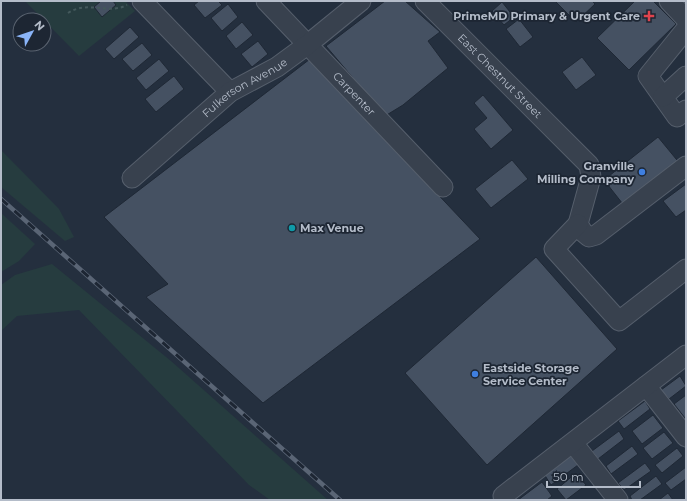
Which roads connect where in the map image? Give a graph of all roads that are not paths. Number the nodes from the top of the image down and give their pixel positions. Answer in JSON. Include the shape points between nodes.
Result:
{"nodes":[{"id":1,"x":266,"y":1,"type":"edge"},
{"id":2,"x":361,"y":1,"type":"edge"},
{"id":3,"x":426,"y":1,"type":"edge"},
{"id":4,"x":670,"y":1,"type":"edge"},
{"id":5,"x":136,"y":2,"type":"edge"},
{"id":6,"x":686,"y":20,"type":"edge"},
{"id":7,"x":686,"y":29,"type":"edge"},
{"id":8,"x":307,"y":45,"type":"junction"},
{"id":9,"x":686,"y":76,"type":"edge"},
{"id":10,"x":230,"y":92,"type":"junction"},
{"id":11,"x":663,"y":97,"type":"junction"},
{"id":12,"x":686,"y":110,"type":"edge"},
{"id":13,"x":686,"y":166,"type":"edge"},
{"id":14,"x":132,"y":178,"type":"dead end"},
{"id":15,"x":443,"y":187,"type":"dead end"},
{"id":16,"x":578,"y":224,"type":"junction"},
{"id":17,"x":686,"y":269,"type":"edge"},
{"id":18,"x":686,"y":355,"type":"edge"},
{"id":19,"x":646,"y":386,"type":"junction"},
{"id":20,"x":686,"y":438,"type":"edge"},
{"id":21,"x":573,"y":443,"type":"junction"},
{"id":22,"x":505,"y":498,"type":"edge"},
{"id":23,"x":618,"y":500,"type":"edge"}],
"edges":[{"from":1,"to":8,"type":"street","name":"Carpenter"},
{"from":2,"to":8,"type":"street","name":"Fulkerson Avenue"},
{"from":3,"to":16,"type":"street","name":"East Chestnut Street","via":[[589,165],[590,177]]},
{"from":4,"to":6,"type":"street"},
{"from":5,"to":10,"type":"street"},
{"from":7,"to":11,"type":"street","via":[[648,76]]},
{"from":8,"to":10,"type":"street","name":"Fulkerson Avenue","via":[[277,67]]},
{"from":8,"to":15,"type":"street","name":"Carpenter"},
{"from":9,"to":11,"type":"street"},
{"from":10,"to":14,"type":"street","name":"Fulkerson Avenue"},
{"from":11,"to":12,"type":"street","via":[[677,117]]},
{"from":13,"to":16,"type":"street","via":[[596,235],[589,237]]},
{"from":16,"to":17,"type":"street","via":[[554,249],[619,321]]},
{"from":18,"to":19,"type":"street"},
{"from":19,"to":20,"type":"street"},
{"from":19,"to":21,"type":"street"},
{"from":21,"to":22,"type":"street"},
{"from":21,"to":23,"type":"street"}]}
